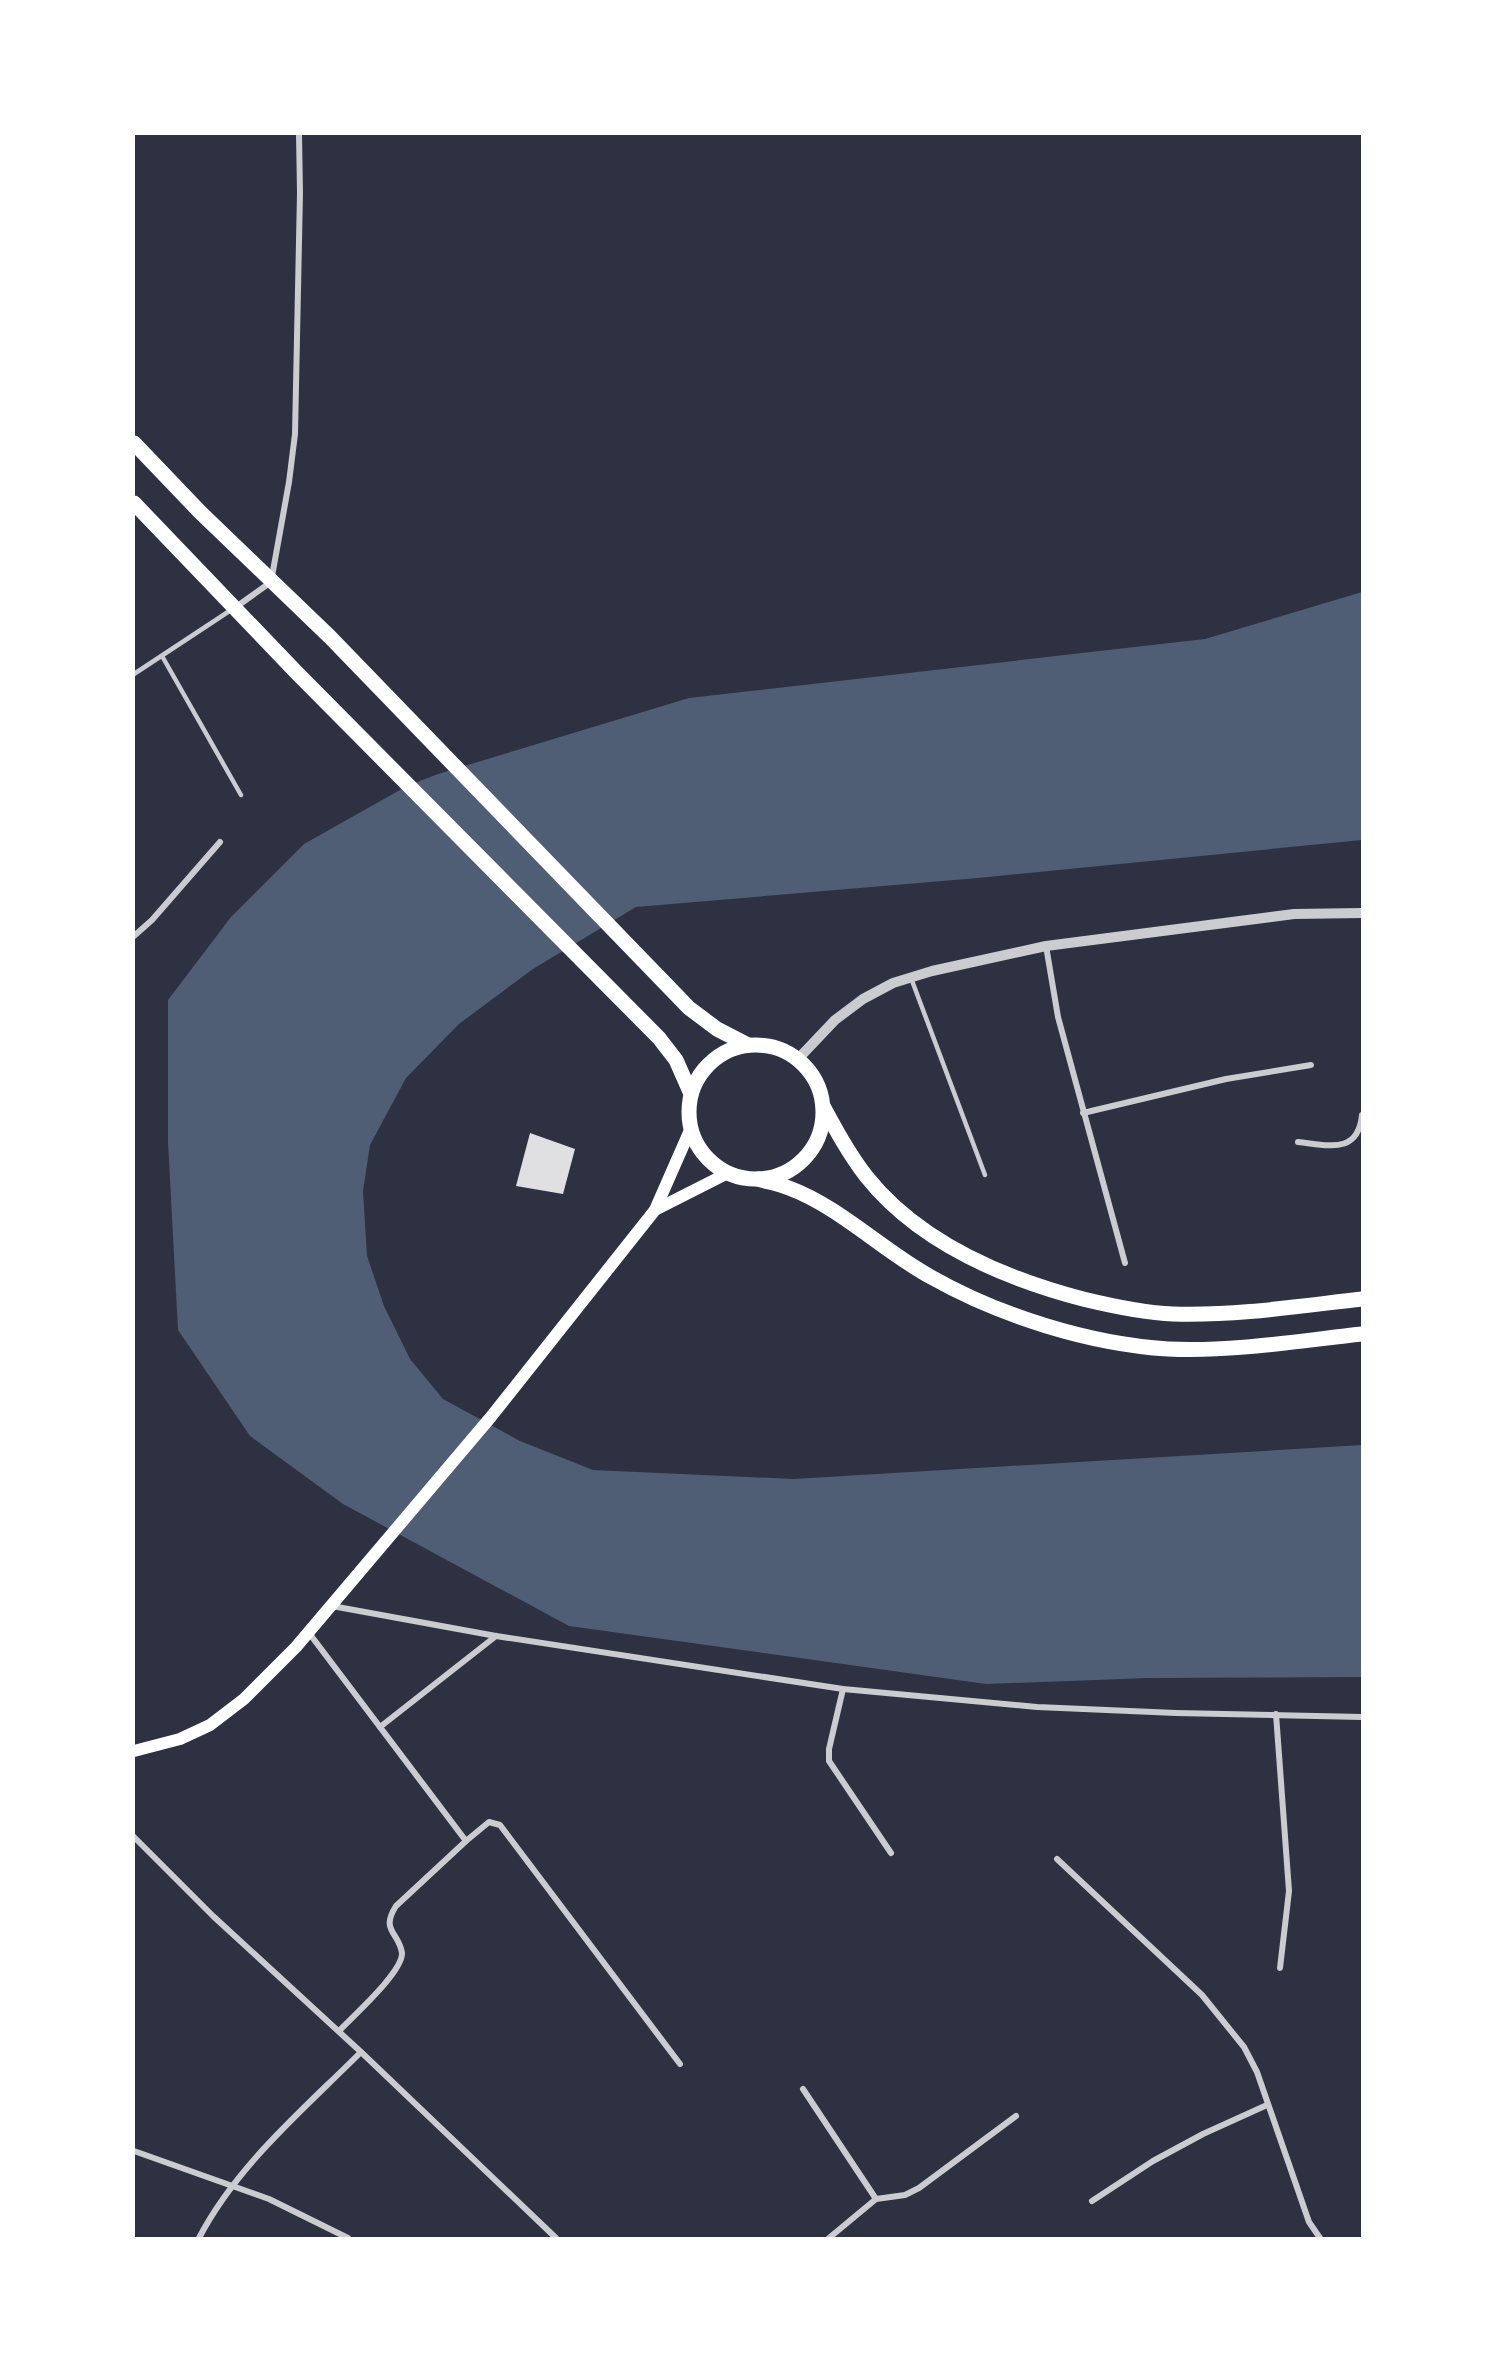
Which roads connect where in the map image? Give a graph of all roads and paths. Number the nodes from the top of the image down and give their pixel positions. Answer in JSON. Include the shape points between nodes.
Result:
{"nodes":[{"id":1,"x":299,"y":134,"type":"edge"},
{"id":2,"x":134,"y":443,"type":"edge"},
{"id":3,"x":134,"y":503,"type":"edge"},
{"id":4,"x":271,"y":582,"type":"junction"},
{"id":5,"x":236,"y":607,"type":"junction"},
{"id":6,"x":162,"y":656,"type":"junction"},
{"id":7,"x":134,"y":674,"type":"edge"},
{"id":8,"x":241,"y":795,"type":"dead end"},
{"id":9,"x":220,"y":842,"type":"dead end"},
{"id":10,"x":1362,"y":913,"type":"edge"},
{"id":11,"x":135,"y":933,"type":"edge"},
{"id":12,"x":1046,"y":946,"type":"junction"},
{"id":13,"x":910,"y":978,"type":"junction"},
{"id":14,"x":748,"y":1045,"type":"junction"},
{"id":15,"x":798,"y":1059,"type":"junction"},
{"id":16,"x":1311,"y":1065,"type":"dead end"},
{"id":17,"x":691,"y":1094,"type":"junction"},
{"id":18,"x":823,"y":1106,"type":"junction"},
{"id":19,"x":1083,"y":1113,"type":"junction"},
{"id":20,"x":1362,"y":1115,"type":"edge"},
{"id":21,"x":691,"y":1128,"type":"junction"},
{"id":22,"x":1298,"y":1142,"type":"dead end"},
{"id":23,"x":728,"y":1173,"type":"junction"},
{"id":24,"x":985,"y":1175,"type":"dead end"},
{"id":25,"x":758,"y":1179,"type":"junction"},
{"id":26,"x":655,"y":1209,"type":"junction"},
{"id":27,"x":1125,"y":1263,"type":"dead end"},
{"id":28,"x":1362,"y":1299,"type":"edge"},
{"id":29,"x":1362,"y":1334,"type":"edge"},
{"id":30,"x":332,"y":1606,"type":"junction"},
{"id":31,"x":309,"y":1633,"type":"junction"},
{"id":32,"x":496,"y":1636,"type":"junction"},
{"id":33,"x":843,"y":1689,"type":"junction"},
{"id":34,"x":1276,"y":1714,"type":"junction"},
{"id":35,"x":1362,"y":1717,"type":"edge"},
{"id":36,"x":380,"y":1726,"type":"junction"},
{"id":37,"x":134,"y":1751,"type":"edge"},
{"id":38,"x":134,"y":1839,"type":"edge"},
{"id":39,"x":466,"y":1841,"type":"junction"},
{"id":40,"x":891,"y":1853,"type":"dead end"},
{"id":41,"x":1057,"y":1859,"type":"dead end"},
{"id":42,"x":1280,"y":1968,"type":"dead end"},
{"id":43,"x":339,"y":2031,"type":"junction"},
{"id":44,"x":361,"y":2052,"type":"junction"},
{"id":45,"x":680,"y":2064,"type":"dead end"},
{"id":46,"x":803,"y":2090,"type":"dead end"},
{"id":47,"x":1267,"y":2105,"type":"junction"},
{"id":48,"x":1016,"y":2116,"type":"dead end"},
{"id":49,"x":134,"y":2151,"type":"edge"},
{"id":50,"x":232,"y":2186,"type":"junction"},
{"id":51,"x":876,"y":2199,"type":"junction"},
{"id":52,"x":1092,"y":2201,"type":"dead end"},
{"id":53,"x":199,"y":2238,"type":"edge"},
{"id":54,"x":348,"y":2238,"type":"edge"},
{"id":55,"x":556,"y":2238,"type":"edge"},
{"id":56,"x":829,"y":2238,"type":"edge"},
{"id":57,"x":1320,"y":2238,"type":"edge"}],
"edges":[{"from":1,"to":4,"type":"street","via":[[295,434]]},
{"from":2,"to":4,"type":"main road"},
{"from":3,"to":5,"type":"main road"},
{"from":4,"to":5,"type":"street"},
{"from":4,"to":14,"type":"main road","via":[[689,1008]]},
{"from":5,"to":6,"type":"lane"},
{"from":5,"to":17,"type":"main road","via":[[659,1038],[676,1060]]},
{"from":6,"to":7,"type":"lane"},
{"from":6,"to":8,"type":"lane"},
{"from":9,"to":11,"type":"street","via":[[152,920]]},
{"from":10,"to":12,"type":"street","via":[[1294,914]]},
{"from":12,"to":13,"type":"street"},
{"from":12,"to":19,"type":"street"},
{"from":13,"to":15,"type":"street","via":[[863,999],[835,1020]]},
{"from":13,"to":24,"type":"lane"},
{"from":14,"to":15,"type":"main road","via":[[782,1050]]},
{"from":14,"to":17,"type":"main road","via":[[712,1060],[697,1078]]},
{"from":15,"to":18,"type":"main road","via":[[810,1072]]},
{"from":16,"to":19,"type":"street"},
{"from":17,"to":21,"type":"main road"},
{"from":18,"to":25,"type":"main road","via":[[817,1142],[807,1157],[776,1176]]},
{"from":18,"to":28,"type":"main road","via":[[866,1176],[897,1208],[931,1236],[978,1263],[1045,1289],[1170,1314],[1221,1314]]},
{"from":19,"to":27,"type":"street"},
{"from":20,"to":22,"type":"street","via":[[1360,1130],[1341,1146]]},
{"from":21,"to":23,"type":"main road","via":[[706,1156]]},
{"from":21,"to":26,"type":"main road"},
{"from":23,"to":25,"type":"main road"},
{"from":23,"to":26,"type":"main road"},
{"from":25,"to":29,"type":"main road","via":[[790,1189],[820,1205],[931,1278],[967,1295],[1034,1321],[1102,1341],[1168,1349],[1226,1348]]},
{"from":26,"to":30,"type":"main road","via":[[490,1418]]},
{"from":30,"to":31,"type":"main road"},
{"from":30,"to":32,"type":"street"},
{"from":31,"to":36,"type":"street"},
{"from":31,"to":37,"type":"main road","via":[[244,1699],[210,1725],[180,1739]]},
{"from":32,"to":33,"type":"street"},
{"from":32,"to":36,"type":"street"},
{"from":33,"to":34,"type":"street","via":[[1038,1707]]},
{"from":33,"to":40,"type":"street","via":[[829,1761]]},
{"from":34,"to":35,"type":"street"},
{"from":34,"to":42,"type":"street","via":[[1289,1891]]},
{"from":36,"to":39,"type":"street"},
{"from":38,"to":43,"type":"street"},
{"from":39,"to":43,"type":"street","via":[[396,1906],[389,1926],[402,1952],[400,1960],[392,1975]]},
{"from":39,"to":45,"type":"street","via":[[489,1822],[500,1825]]},
{"from":41,"to":47,"type":"street","via":[[1202,1995],[1248,2054]]},
{"from":43,"to":44,"type":"street"},
{"from":44,"to":50,"type":"street","via":[[268,2144]]},
{"from":44,"to":55,"type":"street"},
{"from":46,"to":51,"type":"street"},
{"from":47,"to":52,"type":"street","via":[[1153,2161]]},
{"from":47,"to":57,"type":"street","via":[[1309,2222]]},
{"from":48,"to":51,"type":"street","via":[[920,2188],[905,2195]]},
{"from":49,"to":50,"type":"street"},
{"from":50,"to":53,"type":"street"},
{"from":50,"to":54,"type":"street","via":[[269,2199]]},
{"from":51,"to":56,"type":"street"}]}
